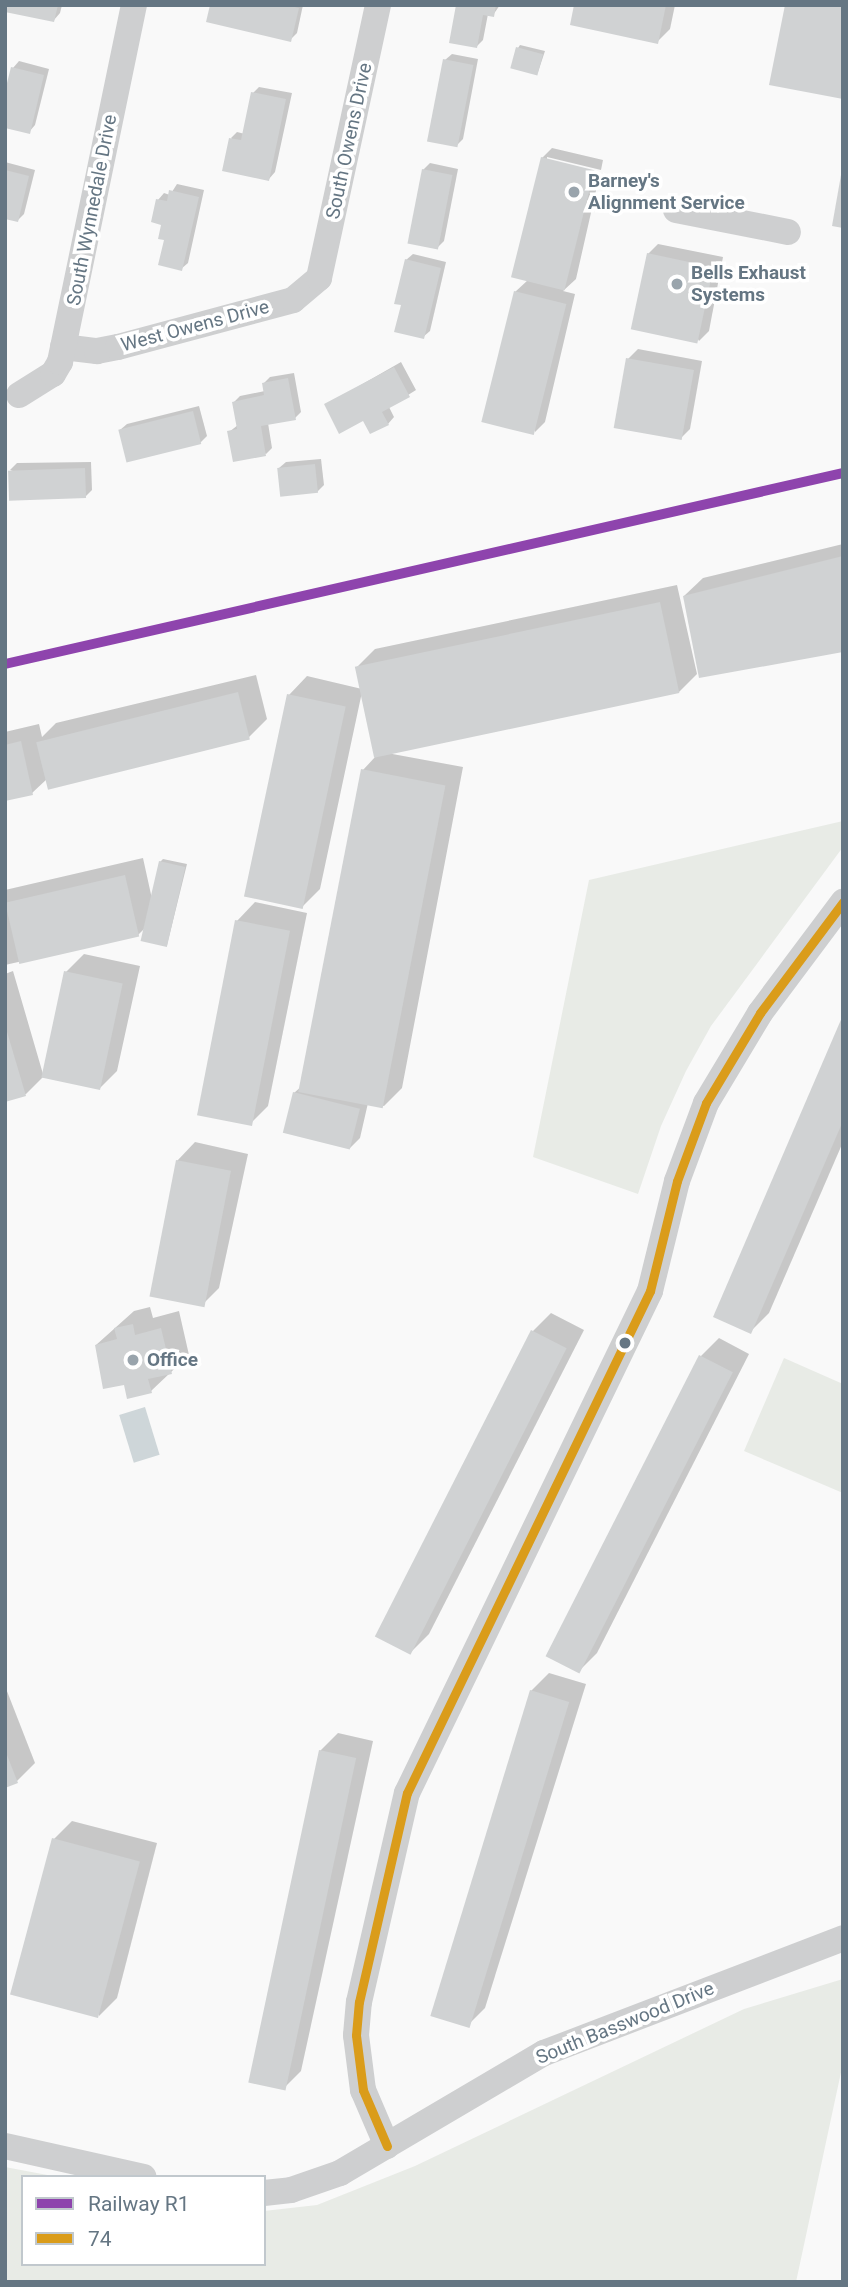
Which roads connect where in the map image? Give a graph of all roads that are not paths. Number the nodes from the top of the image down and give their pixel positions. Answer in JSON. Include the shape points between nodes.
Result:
{"nodes":[{"id":1,"x":134,"y":5,"type":"edge"},
{"id":2,"x":378,"y":5,"type":"edge"},
{"id":3,"x":676,"y":210,"type":"dead end"},
{"id":4,"x":788,"y":232,"type":"dead end"},
{"id":5,"x":319,"y":278,"type":"joint"},
{"id":6,"x":63,"y":347,"type":"junction"},
{"id":7,"x":19,"y":396,"type":"dead end"},
{"id":8,"x":843,"y":902,"type":"edge"},
{"id":9,"x":843,"y":1938,"type":"edge"},
{"id":10,"x":5,"y":2146,"type":"edge"},
{"id":11,"x":387,"y":2146,"type":"junction"},
{"id":12,"x":135,"y":2175,"type":"edge"},
{"id":13,"x":266,"y":2193,"type":"edge"}],
"edges":[{"from":1,"to":6,"type":"street","name":"South Wynnedale Drive"},
{"from":2,"to":5,"type":"street","name":"South Owens Drive"},
{"from":3,"to":4,"type":"street"},
{"from":5,"to":6,"type":"street","name":"West Owens Drive","via":[[292,300],[279,304],[118,347],[97,351]]},
{"from":6,"to":7,"type":"street","name":"South Wynnedale Drive","via":[[53,374]]},
{"from":8,"to":11,"type":"street","via":[[760,1013],[706,1102],[677,1181],[650,1291],[407,1793],[359,2002],[356,2035],[363,2090]]},
{"from":9,"to":11,"type":"street","name":"South Basswood Drive","via":[[544,2053]]},
{"from":10,"to":12,"type":"street"},
{"from":11,"to":13,"type":"street","name":"South Basswood Drive","via":[[341,2173],[291,2190]]}]}
